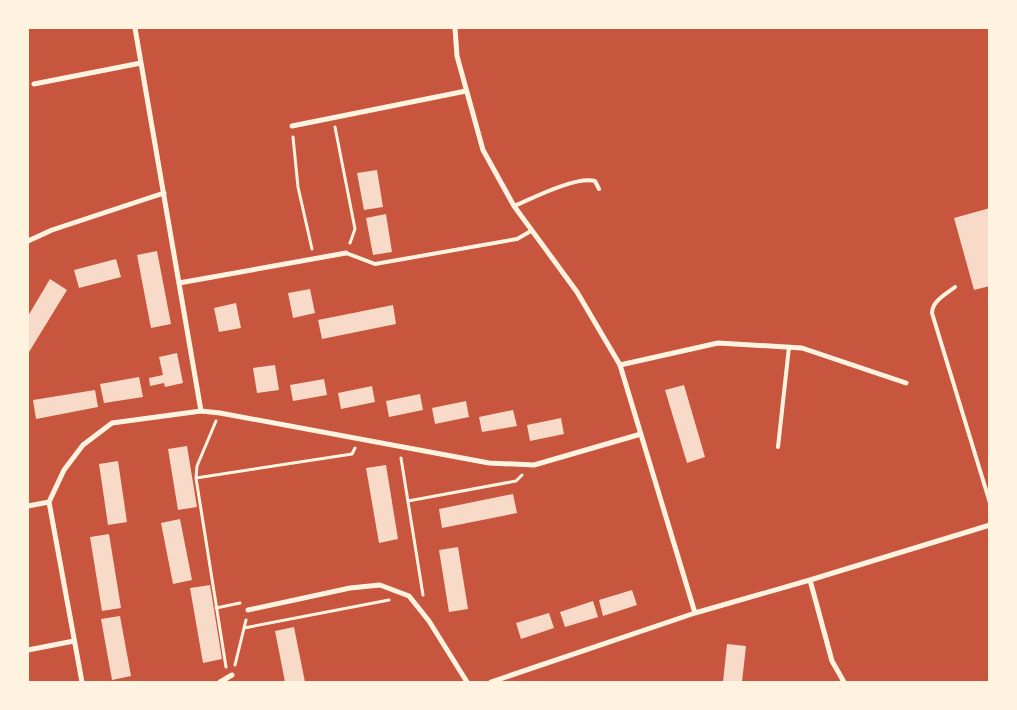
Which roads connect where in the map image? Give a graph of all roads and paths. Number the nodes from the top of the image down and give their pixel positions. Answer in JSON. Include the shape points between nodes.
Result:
{"nodes":[{"id":1,"x":134,"y":28,"type":"edge"},
{"id":2,"x":455,"y":28,"type":"edge"},
{"id":3,"x":141,"y":63,"type":"junction"},
{"id":4,"x":34,"y":84,"type":"dead end"},
{"id":5,"x":466,"y":91,"type":"junction"},
{"id":6,"x":334,"y":118,"type":"junction"},
{"id":7,"x":292,"y":126,"type":"joint"},
{"id":8,"x":599,"y":189,"type":"dead end"},
{"id":9,"x":164,"y":193,"type":"junction"},
{"id":10,"x":514,"y":206,"type":"junction"},
{"id":11,"x":531,"y":231,"type":"junction"},
{"id":12,"x":28,"y":241,"type":"edge"},
{"id":13,"x":346,"y":253,"type":"junction"},
{"id":14,"x":314,"y":259,"type":"junction"},
{"id":15,"x":179,"y":283,"type":"junction"},
{"id":16,"x":954,"y":287,"type":"dead end"},
{"id":17,"x":789,"y":347,"type":"junction"},
{"id":18,"x":620,"y":365,"type":"junction"},
{"id":19,"x":906,"y":383,"type":"dead end"},
{"id":20,"x":201,"y":412,"type":"junction"},
{"id":21,"x":220,"y":413,"type":"junction"},
{"id":22,"x":641,"y":434,"type":"junction"},
{"id":23,"x":360,"y":439,"type":"junction"},
{"id":24,"x":400,"y":446,"type":"junction"},
{"id":25,"x":778,"y":447,"type":"dead end"},
{"id":26,"x":534,"y":465,"type":"junction"},
{"id":27,"x":196,"y":478,"type":"junction"},
{"id":28,"x":408,"y":501,"type":"junction"},
{"id":29,"x":49,"y":502,"type":"junction"},
{"id":30,"x":990,"y":503,"type":"edge"},
{"id":31,"x":28,"y":506,"type":"edge"},
{"id":32,"x":990,"y":525,"type":"edge"},
{"id":33,"x":810,"y":580,"type":"junction"},
{"id":34,"x":409,"y":596,"type":"junction"},
{"id":35,"x":418,"y":607,"type":"junction"},
{"id":36,"x":216,"y":608,"type":"junction"},
{"id":37,"x":248,"y":610,"type":"junction"},
{"id":38,"x":695,"y":613,"type":"junction"},
{"id":39,"x":244,"y":628,"type":"junction"},
{"id":40,"x":74,"y":641,"type":"junction"},
{"id":41,"x":28,"y":650,"type":"edge"},
{"id":42,"x":232,"y":675,"type":"junction"},
{"id":43,"x":82,"y":682,"type":"edge"},
{"id":44,"x":220,"y":682,"type":"edge"},
{"id":45,"x":467,"y":682,"type":"edge"},
{"id":46,"x":491,"y":682,"type":"edge"},
{"id":47,"x":844,"y":682,"type":"edge"}],
"edges":[{"from":1,"to":3,"type":"street"},
{"from":2,"to":5,"type":"street"},
{"from":3,"to":4,"type":"street"},
{"from":3,"to":9,"type":"street"},
{"from":5,"to":6,"type":"street"},
{"from":5,"to":10,"type":"street","via":[[483,150]]},
{"from":6,"to":7,"type":"street"},
{"from":6,"to":13,"type":"path","via":[[355,229]]},
{"from":7,"to":14,"type":"path","via":[[298,187]]},
{"from":8,"to":10,"type":"lane","via":[[598,183],[591,180],[573,182]]},
{"from":9,"to":12,"type":"street"},
{"from":9,"to":15,"type":"street"},
{"from":10,"to":11,"type":"street"},
{"from":11,"to":13,"type":"lane","via":[[517,239],[375,264]]},
{"from":11,"to":18,"type":"street","via":[[576,292]]},
{"from":13,"to":14,"type":"street"},
{"from":14,"to":15,"type":"street"},
{"from":15,"to":20,"type":"street"},
{"from":16,"to":30,"type":"lane","via":[[935,302],[932,313]]},
{"from":17,"to":18,"type":"street","via":[[718,343]]},
{"from":17,"to":19,"type":"street","via":[[802,348]]},
{"from":17,"to":25,"type":"lane"},
{"from":18,"to":22,"type":"street"},
{"from":20,"to":21,"type":"street"},
{"from":20,"to":29,"type":"street","via":[[112,423],[83,445],[64,470]]},
{"from":21,"to":23,"type":"street"},
{"from":21,"to":27,"type":"path","via":[[197,466]]},
{"from":22,"to":26,"type":"street"},
{"from":22,"to":38,"type":"street"},
{"from":23,"to":24,"type":"street"},
{"from":23,"to":27,"type":"path","via":[[352,454]]},
{"from":24,"to":26,"type":"street","via":[[489,463]]},
{"from":24,"to":28,"type":"path"},
{"from":26,"to":28,"type":"path","via":[[516,481]]},
{"from":27,"to":36,"type":"path"},
{"from":28,"to":35,"type":"path","via":[[423,596]]},
{"from":29,"to":31,"type":"street"},
{"from":29,"to":40,"type":"street"},
{"from":32,"to":33,"type":"street"},
{"from":33,"to":38,"type":"street"},
{"from":33,"to":47,"type":"street","via":[[832,661]]},
{"from":34,"to":35,"type":"street"},
{"from":34,"to":37,"type":"street","via":[[380,585],[350,588]]},
{"from":34,"to":39,"type":"path"},
{"from":35,"to":45,"type":"street"},
{"from":36,"to":37,"type":"path","via":[[242,603]]},
{"from":36,"to":42,"type":"path","via":[[226,666]]},
{"from":37,"to":39,"type":"path"},
{"from":38,"to":46,"type":"street"},
{"from":39,"to":42,"type":"path"},
{"from":40,"to":41,"type":"street"},
{"from":40,"to":43,"type":"street"},
{"from":42,"to":44,"type":"street"}]}
